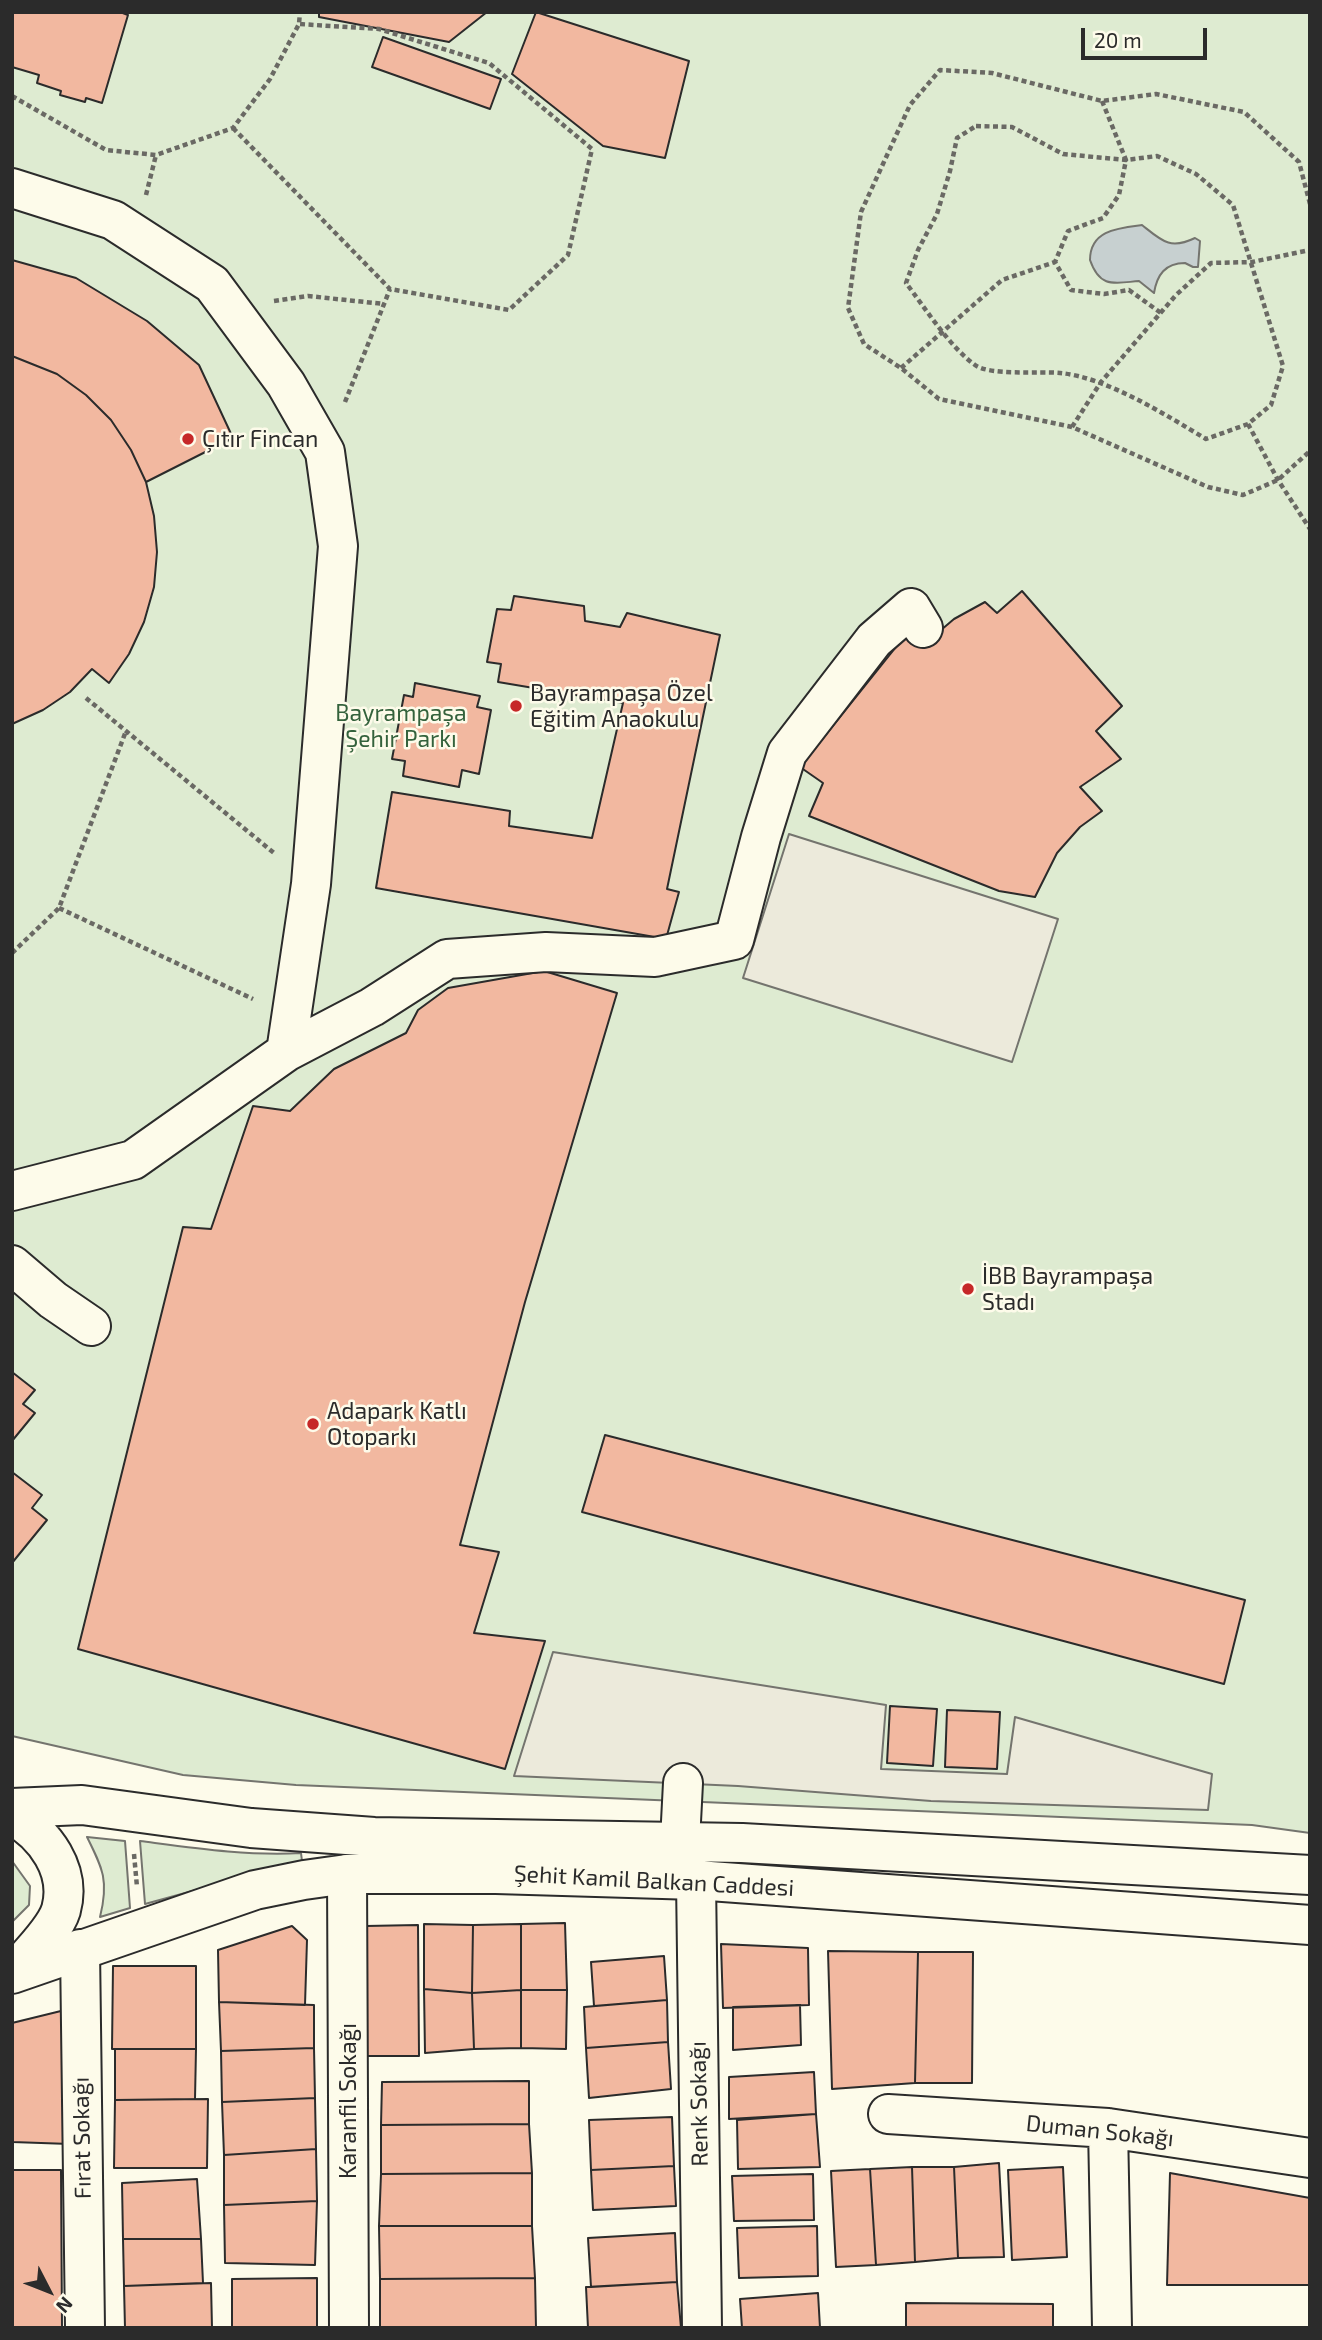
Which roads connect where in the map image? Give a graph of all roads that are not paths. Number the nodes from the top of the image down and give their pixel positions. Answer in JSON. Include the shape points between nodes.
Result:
{"nodes":[{"id":1,"x":12,"y":188,"type":"edge"},
{"id":2,"x":923,"y":628,"type":"dead end"},
{"id":3,"x":289,"y":1034,"type":"junction"},
{"id":4,"x":12,"y":1191,"type":"edge"},
{"id":5,"x":12,"y":1265,"type":"edge"},
{"id":6,"x":91,"y":1326,"type":"dead end"},
{"id":7,"x":683,"y":1783,"type":"dead end"},
{"id":8,"x":12,"y":1808,"type":"edge"},
{"id":9,"x":12,"y":1815,"type":"edge"},
{"id":10,"x":680,"y":1841,"type":"junction"},
{"id":11,"x":347,"y":1874,"type":"junction"},
{"id":12,"x":1310,"y":1875,"type":"edge"},
{"id":13,"x":696,"y":1880,"type":"junction"},
{"id":14,"x":1310,"y":1925,"type":"edge"},
{"id":15,"x":80,"y":1949,"type":"junction"},
{"id":16,"x":13,"y":1973,"type":"edge"},
{"id":17,"x":888,"y":2114,"type":"dead end"},
{"id":18,"x":1108,"y":2128,"type":"junction"},
{"id":19,"x":1310,"y":2158,"type":"edge"},
{"id":20,"x":85,"y":2328,"type":"edge"},
{"id":21,"x":349,"y":2328,"type":"edge"},
{"id":22,"x":702,"y":2328,"type":"edge"},
{"id":23,"x":1112,"y":2328,"type":"edge"}],
"edges":[{"from":1,"to":3,"type":"main road","via":[[113,220],[212,284],[286,384],[325,452],[338,546],[311,884]]},
{"from":2,"to":3,"type":"main road","via":[[911,608],[874,639],[787,753],[734,940],[655,957],[546,952],[447,959],[372,1007]]},
{"from":3,"to":4,"type":"main road","via":[[132,1160]]},
{"from":5,"to":6,"type":"main road"},
{"from":7,"to":10,"type":"main road"},
{"from":8,"to":10,"type":"main road","name":"Şehit Kamil Balkan Caddesi","via":[[82,1805],[251,1828],[374,1837]]},
{"from":9,"to":16,"type":"main road","via":[[44,1840],[57,1860],[63,1883],[61,1911]]},
{"from":10,"to":12,"type":"main road","name":"Şehit Kamil Balkan Caddesi"},
{"from":11,"to":13,"type":"main road","name":"Şehit Kamil Balkan Caddesi"},
{"from":11,"to":15,"type":"main road","name":"Şehit Kamil Balkan Caddesi","via":[[255,1890]]},
{"from":11,"to":21,"type":"main road","name":"Karanfil Sokağı"},
{"from":13,"to":14,"type":"main road","name":"Şehit Kamil Balkan Caddesi"},
{"from":13,"to":22,"type":"main road","name":"Renk Sokağı"},
{"from":15,"to":16,"type":"main road","name":"Şehit Kamil Balkan Caddesi"},
{"from":15,"to":20,"type":"main road","name":"Fırat Sokağı"},
{"from":17,"to":18,"type":"main road","name":"Duman Sokağı"},
{"from":18,"to":19,"type":"main road","name":"Duman Sokağı"},
{"from":18,"to":23,"type":"main road"}]}
